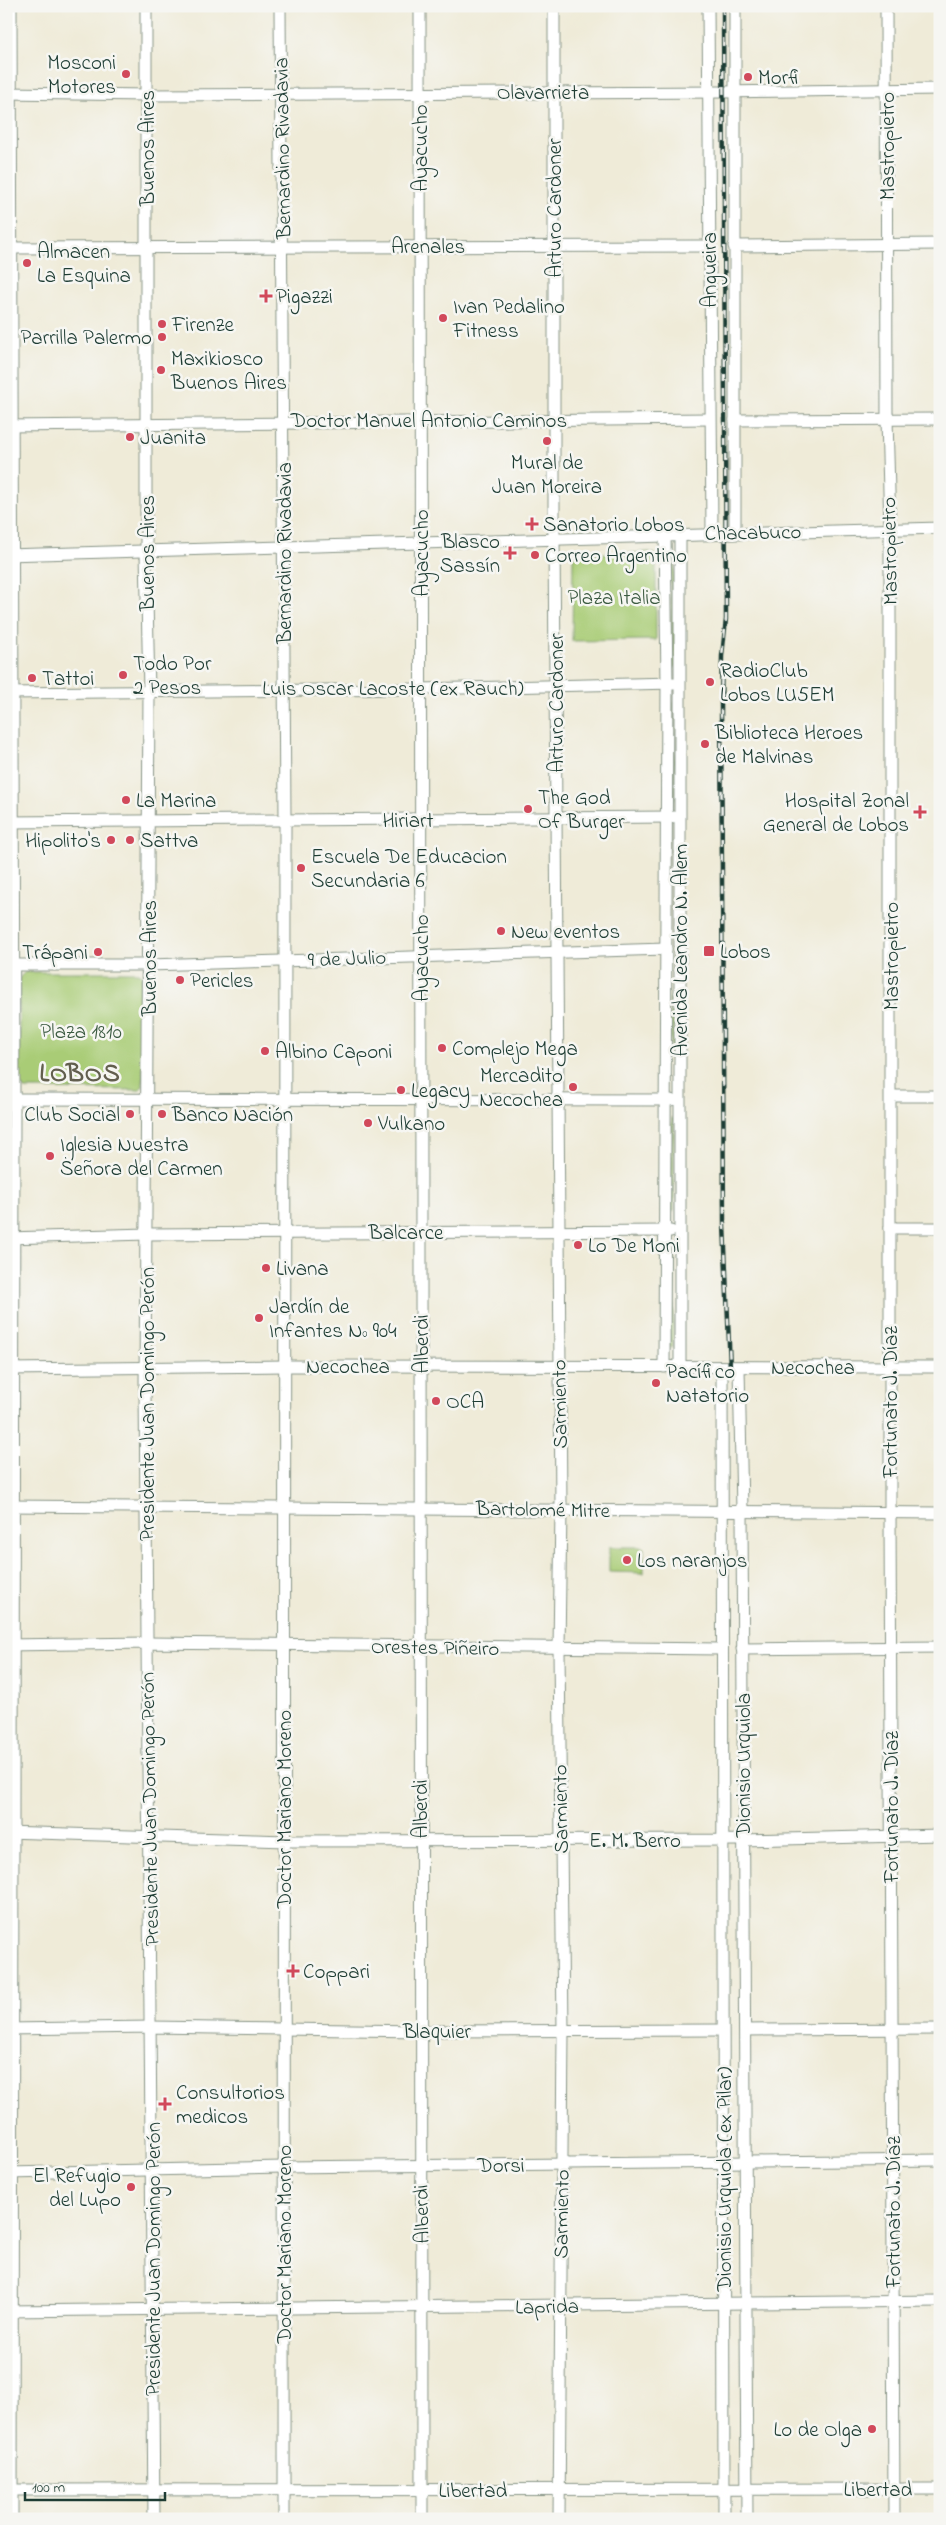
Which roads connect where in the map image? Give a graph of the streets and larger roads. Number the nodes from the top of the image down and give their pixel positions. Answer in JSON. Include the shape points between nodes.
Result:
{"nodes":[{"id":1,"x":11,"y":6,"type":"edge"},
{"id":2,"x":146,"y":6,"type":"edge"},
{"id":3,"x":280,"y":6,"type":"edge"},
{"id":4,"x":420,"y":6,"type":"edge"},
{"id":5,"x":554,"y":6,"type":"edge"},
{"id":6,"x":708,"y":6,"type":"edge"},
{"id":7,"x":735,"y":6,"type":"edge"},
{"id":8,"x":886,"y":6,"type":"edge"},
{"id":9,"x":887,"y":88,"type":"junction"},
{"id":10,"x":940,"y":89,"type":"edge"},
{"id":11,"x":553,"y":92,"type":"junction"},
{"id":12,"x":708,"y":92,"type":"junction"},
{"id":13,"x":735,"y":92,"type":"junction"},
{"id":14,"x":9,"y":93,"type":"edge"},
{"id":15,"x":281,"y":93,"type":"junction"},
{"id":16,"x":420,"y":93,"type":"junction"},
{"id":17,"x":147,"y":95,"type":"junction"},
{"id":18,"x":887,"y":244,"type":"junction"},
{"id":19,"x":940,"y":244,"type":"edge"},
{"id":20,"x":283,"y":246,"type":"junction"},
{"id":21,"x":420,"y":246,"type":"junction"},
{"id":22,"x":555,"y":246,"type":"junction"},
{"id":23,"x":709,"y":246,"type":"junction"},
{"id":24,"x":734,"y":246,"type":"junction"},
{"id":25,"x":9,"y":248,"type":"edge"},
{"id":26,"x":147,"y":248,"type":"junction"},
{"id":27,"x":710,"y":419,"type":"junction"},
{"id":28,"x":887,"y":419,"type":"junction"},
{"id":29,"x":940,"y":419,"type":"edge"},
{"id":30,"x":420,"y":420,"type":"junction"},
{"id":31,"x":554,"y":420,"type":"junction"},
{"id":32,"x":735,"y":420,"type":"junction"},
{"id":33,"x":284,"y":421,"type":"junction"},
{"id":34,"x":148,"y":424,"type":"junction"},
{"id":35,"x":9,"y":426,"type":"edge"},
{"id":36,"x":890,"y":528,"type":"junction"},
{"id":37,"x":940,"y":528,"type":"edge"},
{"id":38,"x":712,"y":533,"type":"junction"},
{"id":39,"x":735,"y":533,"type":"junction"},
{"id":40,"x":665,"y":534,"type":"junction"},
{"id":41,"x":680,"y":534,"type":"junction"},
{"id":42,"x":554,"y":538,"type":"junction"},
{"id":43,"x":420,"y":541,"type":"junction"},
{"id":44,"x":284,"y":547,"type":"junction"},
{"id":45,"x":146,"y":552,"type":"junction"},
{"id":46,"x":9,"y":555,"type":"edge"},
{"id":47,"x":667,"y":683,"type":"junction"},
{"id":48,"x":680,"y":683,"type":"junction"},
{"id":49,"x":557,"y":686,"type":"junction"},
{"id":50,"x":284,"y":689,"type":"junction"},
{"id":51,"x":421,"y":689,"type":"junction"},
{"id":52,"x":149,"y":691,"type":"junction"},
{"id":53,"x":9,"y":693,"type":"edge"},
{"id":54,"x":556,"y":817,"type":"junction"},
{"id":55,"x":666,"y":817,"type":"junction"},
{"id":56,"x":680,"y":817,"type":"junction"},
{"id":57,"x":285,"y":820,"type":"junction"},
{"id":58,"x":421,"y":820,"type":"junction"},
{"id":59,"x":9,"y":822,"type":"edge"},
{"id":60,"x":149,"y":823,"type":"junction"},
{"id":61,"x":666,"y":916,"type":"junction"},
{"id":62,"x":680,"y":916,"type":"junction"},
{"id":63,"x":666,"y":949,"type":"junction"},
{"id":64,"x":557,"y":952,"type":"junction"},
{"id":65,"x":421,"y":956,"type":"junction"},
{"id":66,"x":284,"y":960,"type":"junction"},
{"id":67,"x":10,"y":965,"type":"edge"},
{"id":68,"x":149,"y":965,"type":"junction"},
{"id":69,"x":665,"y":985,"type":"junction"},
{"id":70,"x":680,"y":985,"type":"junction"},
{"id":71,"x":892,"y":1096,"type":"junction"},
{"id":72,"x":940,"y":1096,"type":"edge"},
{"id":73,"x":10,"y":1099,"type":"edge"},
{"id":74,"x":284,"y":1099,"type":"junction"},
{"id":75,"x":421,"y":1099,"type":"junction"},
{"id":76,"x":148,"y":1100,"type":"junction"},
{"id":77,"x":558,"y":1100,"type":"junction"},
{"id":78,"x":665,"y":1100,"type":"junction"},
{"id":79,"x":680,"y":1100,"type":"junction"},
{"id":80,"x":890,"y":1228,"type":"junction"},
{"id":81,"x":940,"y":1228,"type":"edge"},
{"id":82,"x":665,"y":1231,"type":"junction"},
{"id":83,"x":680,"y":1231,"type":"junction"},
{"id":84,"x":421,"y":1232,"type":"junction"},
{"id":85,"x":560,"y":1232,"type":"junction"},
{"id":86,"x":285,"y":1233,"type":"junction"},
{"id":87,"x":147,"y":1234,"type":"junction"},
{"id":88,"x":10,"y":1238,"type":"edge"},
{"id":89,"x":285,"y":1366,"type":"junction"},
{"id":90,"x":940,"y":1366,"type":"edge"},
{"id":91,"x":421,"y":1367,"type":"junction"},
{"id":92,"x":664,"y":1367,"type":"junction"},
{"id":93,"x":680,"y":1367,"type":"junction"},
{"id":94,"x":722,"y":1367,"type":"junction"},
{"id":95,"x":890,"y":1367,"type":"junction"},
{"id":96,"x":146,"y":1368,"type":"junction"},
{"id":97,"x":559,"y":1368,"type":"junction"},
{"id":98,"x":739,"y":1368,"type":"junction"},
{"id":99,"x":9,"y":1369,"type":"edge"},
{"id":100,"x":10,"y":1506,"type":"edge"},
{"id":101,"x":147,"y":1508,"type":"junction"},
{"id":102,"x":284,"y":1508,"type":"junction"},
{"id":103,"x":420,"y":1508,"type":"junction"},
{"id":104,"x":560,"y":1509,"type":"junction"},
{"id":105,"x":722,"y":1510,"type":"junction"},
{"id":106,"x":742,"y":1510,"type":"junction"},
{"id":107,"x":890,"y":1512,"type":"junction"},
{"id":108,"x":940,"y":1513,"type":"edge"},
{"id":109,"x":148,"y":1643,"type":"junction"},
{"id":110,"x":283,"y":1644,"type":"junction"},
{"id":111,"x":10,"y":1645,"type":"edge"},
{"id":112,"x":420,"y":1646,"type":"junction"},
{"id":113,"x":890,"y":1647,"type":"junction"},
{"id":114,"x":940,"y":1647,"type":"edge"},
{"id":115,"x":559,"y":1649,"type":"junction"},
{"id":116,"x":722,"y":1649,"type":"junction"},
{"id":117,"x":742,"y":1649,"type":"junction"},
{"id":118,"x":10,"y":1832,"type":"edge"},
{"id":119,"x":940,"y":1835,"type":"edge"},
{"id":120,"x":891,"y":1836,"type":"junction"},
{"id":121,"x":150,"y":1838,"type":"junction"},
{"id":122,"x":420,"y":1840,"type":"junction"},
{"id":123,"x":561,"y":1840,"type":"junction"},
{"id":124,"x":722,"y":1840,"type":"junction"},
{"id":125,"x":743,"y":1840,"type":"junction"},
{"id":126,"x":285,"y":1841,"type":"junction"},
{"id":127,"x":152,"y":2028,"type":"junction"},
{"id":128,"x":940,"y":2028,"type":"edge"},
{"id":129,"x":9,"y":2029,"type":"edge"},
{"id":130,"x":283,"y":2029,"type":"junction"},
{"id":131,"x":893,"y":2029,"type":"junction"},
{"id":132,"x":722,"y":2030,"type":"junction"},
{"id":133,"x":745,"y":2030,"type":"junction"},
{"id":134,"x":421,"y":2031,"type":"junction"},
{"id":135,"x":563,"y":2031,"type":"junction"},
{"id":136,"x":893,"y":2160,"type":"junction"},
{"id":137,"x":940,"y":2160,"type":"edge"},
{"id":138,"x":723,"y":2162,"type":"junction"},
{"id":139,"x":746,"y":2162,"type":"junction"},
{"id":140,"x":562,"y":2165,"type":"junction"},
{"id":141,"x":420,"y":2166,"type":"junction"},
{"id":142,"x":283,"y":2167,"type":"junction"},
{"id":143,"x":151,"y":2169,"type":"junction"},
{"id":144,"x":10,"y":2173,"type":"edge"},
{"id":145,"x":940,"y":2301,"type":"edge"},
{"id":146,"x":893,"y":2302,"type":"junction"},
{"id":147,"x":725,"y":2304,"type":"junction"},
{"id":148,"x":746,"y":2304,"type":"junction"},
{"id":149,"x":560,"y":2306,"type":"junction"},
{"id":150,"x":422,"y":2307,"type":"junction"},
{"id":151,"x":284,"y":2309,"type":"junction"},
{"id":152,"x":153,"y":2310,"type":"junction"},
{"id":153,"x":9,"y":2311,"type":"edge"},
{"id":154,"x":154,"y":2489,"type":"junction"},
{"id":155,"x":284,"y":2489,"type":"junction"},
{"id":156,"x":559,"y":2489,"type":"junction"},
{"id":157,"x":724,"y":2489,"type":"junction"},
{"id":158,"x":894,"y":2489,"type":"junction"},
{"id":159,"x":940,"y":2489,"type":"edge"},
{"id":160,"x":9,"y":2490,"type":"edge"},
{"id":161,"x":422,"y":2490,"type":"junction"},
{"id":162,"x":746,"y":2490,"type":"junction"},
{"id":163,"x":12,"y":2519,"type":"edge"},
{"id":164,"x":154,"y":2519,"type":"edge"},
{"id":165,"x":284,"y":2519,"type":"edge"},
{"id":166,"x":422,"y":2519,"type":"edge"},
{"id":167,"x":559,"y":2519,"type":"edge"},
{"id":168,"x":724,"y":2519,"type":"edge"},
{"id":169,"x":747,"y":2519,"type":"edge"},
{"id":170,"x":894,"y":2519,"type":"edge"}],
"edges":[{"from":1,"to":14,"type":"street"},
{"from":2,"to":17,"type":"street","name":"Buenos Aires"},
{"from":3,"to":15,"type":"street","name":"Bernardino Rivadavia"},
{"from":4,"to":16,"type":"street","name":"Ayacucho"},
{"from":5,"to":11,"type":"street","name":"Arturo Cardoner"},
{"from":6,"to":12,"type":"street","name":"Angueira"},
{"from":7,"to":13,"type":"street","name":"Angueira"},
{"from":8,"to":9,"type":"street","name":"Mastropietro"},
{"from":9,"to":10,"type":"street","name":"Olavarrieta"},
{"from":9,"to":13,"type":"street","name":"Olavarrieta"},
{"from":9,"to":18,"type":"street","name":"Mastropietro"},
{"from":11,"to":12,"type":"street","name":"Olavarrieta"},
{"from":11,"to":16,"type":"street","name":"Olavarrieta"},
{"from":11,"to":22,"type":"street","name":"Arturo Cardoner"},
{"from":12,"to":13,"type":"street","name":"Olavarrieta"},
{"from":12,"to":23,"type":"street","name":"Angueira"},
{"from":13,"to":24,"type":"street","name":"Angueira"},
{"from":14,"to":17,"type":"street","name":"Olavarrieta"},
{"from":14,"to":25,"type":"street"},
{"from":15,"to":16,"type":"street","name":"Olavarrieta"},
{"from":15,"to":17,"type":"street","name":"Olavarrieta"},
{"from":15,"to":20,"type":"street","name":"Bernardino Rivadavia"},
{"from":16,"to":21,"type":"street","name":"Ayacucho"},
{"from":17,"to":26,"type":"street","name":"Buenos Aires"},
{"from":18,"to":19,"type":"street"},
{"from":18,"to":24,"type":"street"},
{"from":18,"to":28,"type":"street","name":"Mastropietro"},
{"from":20,"to":21,"type":"street","name":"Arenales"},
{"from":20,"to":26,"type":"street","name":"Arenales"},
{"from":20,"to":33,"type":"street","name":"Bernardino Rivadavia"},
{"from":21,"to":22,"type":"street","name":"Arenales"},
{"from":21,"to":30,"type":"street","name":"Ayacucho"},
{"from":22,"to":23,"type":"street","name":"Arenales"},
{"from":22,"to":31,"type":"street","name":"Arturo Cardoner"},
{"from":23,"to":27,"type":"street","name":"Angueira"},
{"from":24,"to":32,"type":"street","name":"Angueira"},
{"from":25,"to":26,"type":"street","name":"Arenales"},
{"from":25,"to":35,"type":"street"},
{"from":26,"to":34,"type":"street","name":"Buenos Aires"},
{"from":27,"to":31,"type":"street","name":"Doctor Manuel Antonio Caminos"},
{"from":27,"to":38,"type":"street","name":"Angueira"},
{"from":28,"to":29,"type":"street"},
{"from":28,"to":32,"type":"street"},
{"from":28,"to":36,"type":"street","name":"Mastropietro"},
{"from":30,"to":31,"type":"street","name":"Doctor Manuel Antonio Caminos"},
{"from":30,"to":33,"type":"street","name":"Doctor Manuel Antonio Caminos"},
{"from":30,"to":43,"type":"street","name":"Ayacucho"},
{"from":31,"to":42,"type":"street","name":"Arturo Cardoner"},
{"from":32,"to":39,"type":"street","name":"Angueira"},
{"from":33,"to":34,"type":"street","name":"Doctor Manuel Antonio Caminos"},
{"from":33,"to":44,"type":"street","name":"Bernardino Rivadavia"},
{"from":34,"to":35,"type":"street","name":"Doctor Manuel Antonio Caminos"},
{"from":34,"to":45,"type":"street","name":"Buenos Aires"},
{"from":35,"to":46,"type":"street"},
{"from":36,"to":37,"type":"street","name":"Chacabuco"},
{"from":36,"to":39,"type":"street","name":"Chacabuco"},
{"from":36,"to":71,"type":"street","name":"Mastropietro"},
{"from":38,"to":39,"type":"street","name":"Chacabuco"},
{"from":38,"to":41,"type":"street","name":"Chacabuco"},
{"from":40,"to":41,"type":"street","name":"Chacabuco"},
{"from":40,"to":42,"type":"street","name":"Chacabuco"},
{"from":40,"to":47,"type":"street","name":"Avenida Leandro N. Alem"},
{"from":41,"to":48,"type":"street","name":"Avenida Leandro N. Alem"},
{"from":42,"to":43,"type":"street","name":"Chacabuco"},
{"from":42,"to":49,"type":"street","name":"Arturo Cardoner"},
{"from":43,"to":44,"type":"street","name":"Chacabuco"},
{"from":43,"to":51,"type":"street","name":"Ayacucho"},
{"from":44,"to":45,"type":"street","name":"Chacabuco"},
{"from":44,"to":50,"type":"street","name":"Bernardino Rivadavia"},
{"from":45,"to":46,"type":"street","name":"Chacabuco"},
{"from":45,"to":52,"type":"street","name":"Buenos Aires"},
{"from":46,"to":53,"type":"street"},
{"from":47,"to":48,"type":"street","name":"Luis Oscar Lacoste (ex Rauch)"},
{"from":47,"to":49,"type":"street","name":"Luis Oscar Lacoste (ex Rauch)"},
{"from":47,"to":55,"type":"street","name":"Avenida Leandro N. Alem"},
{"from":48,"to":56,"type":"street","name":"Avenida Leandro N. Alem"},
{"from":49,"to":51,"type":"street","name":"Luis Oscar Lacoste (ex Rauch)"},
{"from":49,"to":54,"type":"street","name":"Arturo Cardoner"},
{"from":50,"to":51,"type":"street","name":"Luis Oscar Lacoste (ex Rauch)"},
{"from":50,"to":52,"type":"street","name":"Luis Oscar Lacoste (ex Rauch)"},
{"from":50,"to":57,"type":"street","name":"Bernardino Rivadavia"},
{"from":51,"to":58,"type":"street","name":"Ayacucho"},
{"from":52,"to":53,"type":"street","name":"Luis Oscar Lacoste (ex Rauch)"},
{"from":52,"to":60,"type":"street","name":"Buenos Aires"},
{"from":53,"to":59,"type":"street"},
{"from":54,"to":55,"type":"street","name":"Hiriart"},
{"from":54,"to":58,"type":"street","name":"Hiriart"},
{"from":54,"to":64,"type":"street","name":"Arturo Cardoner"},
{"from":55,"to":56,"type":"street","name":"Hiriart"},
{"from":55,"to":61,"type":"street","name":"Avenida Leandro N. Alem"},
{"from":56,"to":62,"type":"street","name":"Avenida Leandro N. Alem"},
{"from":57,"to":58,"type":"street","name":"Hiriart"},
{"from":57,"to":60,"type":"street","name":"Hiriart"},
{"from":57,"to":66,"type":"street","name":"Bernardino Rivadavia"},
{"from":58,"to":65,"type":"street","name":"Ayacucho"},
{"from":59,"to":60,"type":"street","name":"Hiriart"},
{"from":59,"to":67,"type":"street"},
{"from":60,"to":68,"type":"street","name":"Buenos Aires"},
{"from":61,"to":62,"type":"street"},
{"from":61,"to":63,"type":"street","name":"Avenida Leandro N. Alem"},
{"from":62,"to":70,"type":"street","name":"Avenida Leandro N. Alem"},
{"from":63,"to":64,"type":"street","name":"9 de Julio"},
{"from":63,"to":69,"type":"street","name":"Avenida Leandro N. Alem"},
{"from":64,"to":65,"type":"street","name":"9 de Julio"},
{"from":64,"to":77,"type":"street","name":"Arturo Cardoner"},
{"from":65,"to":66,"type":"street","name":"9 de Julio"},
{"from":65,"to":75,"type":"street","name":"Ayacucho"},
{"from":66,"to":68,"type":"street","name":"9 de Julio"},
{"from":66,"to":74,"type":"street","name":"Bernardino Rivadavia"},
{"from":67,"to":68,"type":"street","name":"9 de Julio"},
{"from":67,"to":73,"type":"street"},
{"from":68,"to":76,"type":"street","name":"Buenos Aires"},
{"from":69,"to":70,"type":"street"},
{"from":69,"to":78,"type":"street","name":"Avenida Leandro N. Alem"},
{"from":70,"to":79,"type":"street","name":"Avenida Leandro N. Alem"},
{"from":71,"to":72,"type":"street"},
{"from":71,"to":80,"type":"street","name":"Fortunato J. Díaz"},
{"from":73,"to":76,"type":"street"},
{"from":73,"to":88,"type":"street"},
{"from":74,"to":75,"type":"street"},
{"from":74,"to":76,"type":"street"},
{"from":74,"to":86,"type":"street","name":"Doctor Mariano Moreno"},
{"from":75,"to":77,"type":"street"},
{"from":75,"to":84,"type":"street","name":"Alberdi"},
{"from":76,"to":87,"type":"street","name":"Presidente Juan Domingo Perón"},
{"from":77,"to":78,"type":"street"},
{"from":77,"to":85,"type":"street","name":"Sarmiento"},
{"from":78,"to":79,"type":"street"},
{"from":78,"to":82,"type":"street","name":"Avenida Leandro N. Alem"},
{"from":79,"to":83,"type":"street","name":"Avenida Leandro N. Alem"},
{"from":80,"to":81,"type":"street"},
{"from":80,"to":95,"type":"street","name":"Fortunato J. Díaz"},
{"from":82,"to":83,"type":"street","name":"Balcarce"},
{"from":82,"to":85,"type":"street","name":"Balcarce"},
{"from":82,"to":92,"type":"street","name":"Avenida Leandro N. Alem"},
{"from":83,"to":93,"type":"street","name":"Avenida Leandro N. Alem"},
{"from":84,"to":85,"type":"street","name":"Balcarce"},
{"from":84,"to":86,"type":"street","name":"Balcarce"},
{"from":84,"to":91,"type":"street","name":"Alberdi"},
{"from":85,"to":97,"type":"street","name":"Sarmiento"},
{"from":86,"to":87,"type":"street","name":"Balcarce"},
{"from":86,"to":89,"type":"street","name":"Doctor Mariano Moreno"},
{"from":87,"to":88,"type":"street","name":"Balcarce"},
{"from":87,"to":96,"type":"street","name":"Presidente Juan Domingo Perón"},
{"from":88,"to":99,"type":"street"},
{"from":89,"to":91,"type":"street","name":"Necochea"},
{"from":89,"to":96,"type":"street","name":"Necochea"},
{"from":89,"to":102,"type":"street","name":"Doctor Mariano Moreno"},
{"from":90,"to":95,"type":"street","name":"Necochea"},
{"from":91,"to":97,"type":"street","name":"Necochea"},
{"from":91,"to":103,"type":"street","name":"Alberdi"},
{"from":92,"to":93,"type":"street","name":"Necochea"},
{"from":92,"to":97,"type":"street","name":"Necochea"},
{"from":93,"to":94,"type":"street","name":"Necochea"},
{"from":94,"to":98,"type":"street","name":"Necochea"},
{"from":94,"to":105,"type":"street","name":"Dionisio Urquiola"},
{"from":95,"to":98,"type":"street","name":"Necochea"},
{"from":95,"to":107,"type":"street","name":"Fortunato J. Díaz"},
{"from":96,"to":99,"type":"street","name":"Necochea"},
{"from":96,"to":101,"type":"street","name":"Presidente Juan Domingo Perón"},
{"from":97,"to":104,"type":"street","name":"Sarmiento"},
{"from":98,"to":106,"type":"street","name":"Dionisio Urquiola"},
{"from":99,"to":100,"type":"street"},
{"from":100,"to":101,"type":"street","name":"Bartolomé Mitre"},
{"from":100,"to":111,"type":"street"},
{"from":101,"to":102,"type":"street","name":"Bartolomé Mitre"},
{"from":101,"to":109,"type":"street","name":"Presidente Juan Domingo Perón"},
{"from":102,"to":103,"type":"street","name":"Bartolomé Mitre"},
{"from":102,"to":110,"type":"street","name":"Doctor Mariano Moreno"},
{"from":103,"to":104,"type":"street","name":"Bartolomé Mitre"},
{"from":103,"to":112,"type":"street","name":"Alberdi"},
{"from":104,"to":105,"type":"street","name":"Bartolomé Mitre"},
{"from":104,"to":115,"type":"street","name":"Sarmiento"},
{"from":105,"to":106,"type":"street","name":"Bartolomé Mitre"},
{"from":105,"to":116,"type":"street","name":"Dionisio Urquiola"},
{"from":106,"to":107,"type":"street","name":"Bartolomé Mitre"},
{"from":106,"to":117,"type":"street","name":"Dionisio Urquiola"},
{"from":107,"to":108,"type":"street","name":"Bartolomé Mitre"},
{"from":107,"to":113,"type":"street","name":"Fortunato J. Díaz"},
{"from":109,"to":110,"type":"street","name":"Orestes Piñeiro"},
{"from":109,"to":111,"type":"street","name":"Orestes Piñeiro"},
{"from":109,"to":121,"type":"street","name":"Presidente Juan Domingo Perón"},
{"from":110,"to":112,"type":"street","name":"Orestes Piñeiro"},
{"from":110,"to":126,"type":"street","name":"Doctor Mariano Moreno"},
{"from":111,"to":118,"type":"street"},
{"from":112,"to":115,"type":"street","name":"Orestes Piñeiro"},
{"from":112,"to":122,"type":"street","name":"Alberdi"},
{"from":113,"to":114,"type":"street"},
{"from":113,"to":117,"type":"street"},
{"from":113,"to":120,"type":"street","name":"Fortunato J. Díaz"},
{"from":115,"to":116,"type":"street","name":"Orestes Piñeiro"},
{"from":115,"to":123,"type":"street","name":"Sarmiento"},
{"from":116,"to":124,"type":"street","name":"Dionisio Urquiola"},
{"from":117,"to":125,"type":"street","name":"Dionisio Urquiola"},
{"from":118,"to":121,"type":"street","name":"E. M. Berro"},
{"from":118,"to":129,"type":"street"},
{"from":119,"to":120,"type":"street","name":"E. M. Berro"},
{"from":120,"to":125,"type":"street","name":"E. M. Berro"},
{"from":120,"to":131,"type":"street","name":"Fortunato J. Díaz"},
{"from":121,"to":126,"type":"street","name":"E. M. Berro"},
{"from":121,"to":127,"type":"street","name":"Presidente Juan Domingo Perón"},
{"from":122,"to":123,"type":"street","name":"E. M. Berro"},
{"from":122,"to":126,"type":"street","name":"E. M. Berro"},
{"from":122,"to":134,"type":"street","name":"Alberdi"},
{"from":123,"to":124,"type":"street","name":"E. M. Berro"},
{"from":123,"to":135,"type":"street","name":"Sarmiento"},
{"from":124,"to":125,"type":"street","name":"E. M. Berro"},
{"from":124,"to":132,"type":"street","name":"Dionisio Urquiola (ex Pilar)"},
{"from":125,"to":133,"type":"street","name":"Dionisio Urquiola"},
{"from":126,"to":130,"type":"street","name":"Doctor Mariano Moreno"},
{"from":127,"to":129,"type":"street","name":"Blaquier"},
{"from":127,"to":130,"type":"street","name":"Blaquier"},
{"from":127,"to":143,"type":"street","name":"Presidente Juan Domingo Perón"},
{"from":128,"to":131,"type":"street"},
{"from":129,"to":144,"type":"street"},
{"from":130,"to":134,"type":"street","name":"Blaquier"},
{"from":130,"to":142,"type":"street","name":"Doctor Mariano Moreno"},
{"from":131,"to":133,"type":"street"},
{"from":131,"to":136,"type":"street","name":"Fortunato J. Díaz"},
{"from":132,"to":135,"type":"street","name":"Blaquier"},
{"from":132,"to":138,"type":"street","name":"Dionisio Urquiola (ex Pilar)"},
{"from":133,"to":139,"type":"street","name":"Dionisio Urquiola"},
{"from":134,"to":135,"type":"street","name":"Blaquier"},
{"from":134,"to":141,"type":"street","name":"Alberdi"},
{"from":135,"to":140,"type":"street","name":"Sarmiento"},
{"from":136,"to":137,"type":"street","name":"Dorsi"},
{"from":136,"to":139,"type":"street","name":"Dorsi"},
{"from":136,"to":146,"type":"street","name":"Fortunato J. Díaz"},
{"from":138,"to":139,"type":"street","name":"Dorsi"},
{"from":138,"to":140,"type":"street","name":"Dorsi"},
{"from":138,"to":147,"type":"street","name":"Dionisio Urquiola (ex Pilar)"},
{"from":139,"to":148,"type":"street","name":"Dionisio Urquiola (ex Pilar)"},
{"from":140,"to":141,"type":"street","name":"Dorsi"},
{"from":140,"to":149,"type":"street","name":"Sarmiento"},
{"from":141,"to":142,"type":"street","name":"Dorsi"},
{"from":141,"to":150,"type":"street","name":"Alberdi"},
{"from":142,"to":143,"type":"street","name":"Dorsi"},
{"from":142,"to":151,"type":"street","name":"Doctor Mariano Moreno"},
{"from":143,"to":144,"type":"street","name":"Dorsi"},
{"from":143,"to":152,"type":"street","name":"Presidente Juan Domingo Perón"},
{"from":144,"to":153,"type":"street"},
{"from":145,"to":146,"type":"street","name":"Laprida"},
{"from":146,"to":148,"type":"street","name":"Laprida"},
{"from":146,"to":158,"type":"street","name":"Fortunato J. Díaz"},
{"from":147,"to":148,"type":"street","name":"Laprida"},
{"from":147,"to":149,"type":"street","name":"Laprida"},
{"from":147,"to":157,"type":"street","name":"Dionisio Urquiola (ex Pilar)"},
{"from":148,"to":162,"type":"street","name":"Dionisio Urquiola (ex Pilar)"},
{"from":149,"to":150,"type":"street","name":"Laprida"},
{"from":149,"to":156,"type":"street","name":"Sarmiento"},
{"from":150,"to":151,"type":"street","name":"Laprida"},
{"from":150,"to":161,"type":"street","name":"Alberdi"},
{"from":151,"to":152,"type":"street","name":"Laprida"},
{"from":151,"to":155,"type":"street","name":"Doctor Mariano Moreno"},
{"from":152,"to":153,"type":"street","name":"Laprida"},
{"from":152,"to":154,"type":"street","name":"Presidente Juan Domingo Perón"},
{"from":153,"to":160,"type":"street"},
{"from":154,"to":155,"type":"street","name":"Libertad"},
{"from":154,"to":160,"type":"street","name":"Libertad"},
{"from":154,"to":164,"type":"street","name":"Presidente Juan Domingo Perón"},
{"from":155,"to":161,"type":"street","name":"Libertad"},
{"from":155,"to":165,"type":"street","name":"Doctor Mariano Moreno"},
{"from":156,"to":157,"type":"street","name":"Libertad"},
{"from":156,"to":161,"type":"street","name":"Libertad"},
{"from":156,"to":167,"type":"street","name":"Sarmiento"},
{"from":157,"to":162,"type":"street","name":"Libertad"},
{"from":157,"to":168,"type":"street","name":"Dionisio Urquiola (ex Pilar)"},
{"from":158,"to":159,"type":"street","name":"Libertad"},
{"from":158,"to":162,"type":"street","name":"Libertad"},
{"from":158,"to":170,"type":"street","name":"Fortunato J. Díaz"},
{"from":160,"to":163,"type":"street"},
{"from":161,"to":166,"type":"street","name":"Alberdi"},
{"from":162,"to":169,"type":"street","name":"Dionisio Urquiola (ex Pilar)"}]}
